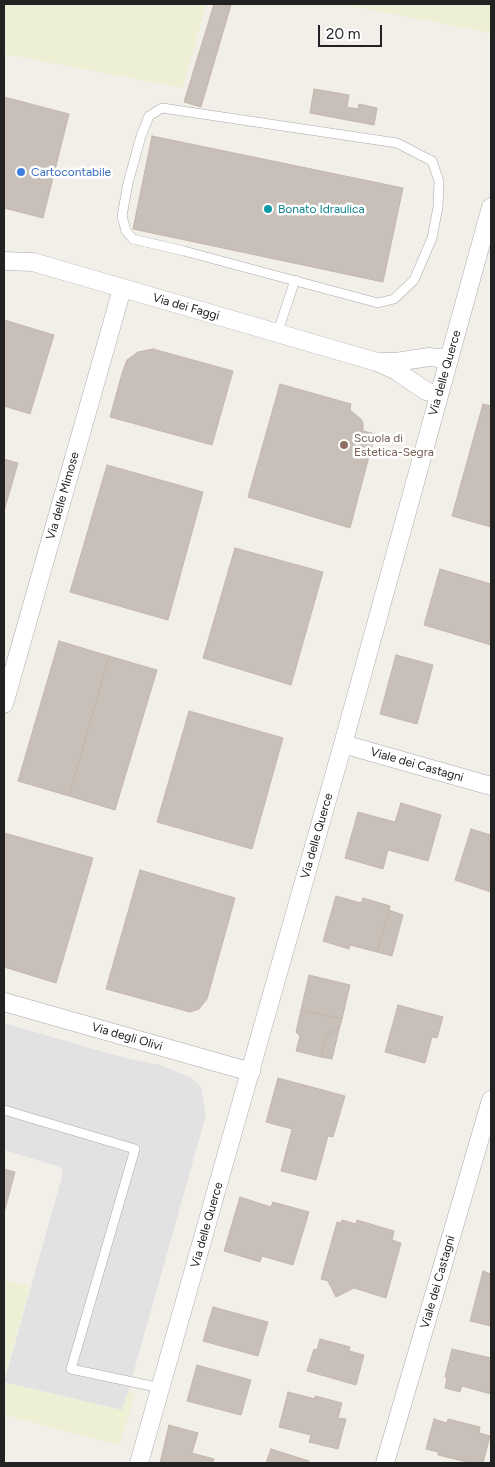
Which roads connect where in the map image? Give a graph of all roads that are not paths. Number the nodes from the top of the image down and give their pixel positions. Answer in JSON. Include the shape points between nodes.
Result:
{"nodes":[{"id":1,"x":491,"y":207,"type":"edge"},
{"id":2,"x":4,"y":261,"type":"edge"},
{"id":3,"x":295,"y":280,"type":"junction"},
{"id":4,"x":122,"y":289,"type":"junction"},
{"id":5,"x":277,"y":334,"type":"junction"},
{"id":6,"x":449,"y":359,"type":"junction"},
{"id":7,"x":368,"y":360,"type":"junction"},
{"id":8,"x":438,"y":395,"type":"junction"},
{"id":9,"x":4,"y":704,"type":"edge"},
{"id":10,"x":343,"y":744,"type":"junction"},
{"id":11,"x":491,"y":786,"type":"edge"},
{"id":12,"x":4,"y":1002,"type":"edge"},
{"id":13,"x":251,"y":1072,"type":"junction"},
{"id":14,"x":491,"y":1100,"type":"edge"},
{"id":15,"x":4,"y":1110,"type":"edge"},
{"id":16,"x":160,"y":1388,"type":"junction"},
{"id":17,"x":139,"y":1463,"type":"edge"},
{"id":18,"x":385,"y":1463,"type":"edge"}],
"edges":[{"from":1,"to":6,"type":"street","name":"Via delle Querce"},
{"from":2,"to":4,"type":"street","name":"Via dei Faggi","via":[[33,262]]},
{"from":3,"to":3,"type":"lane","via":[[378,303],[394,299],[414,280],[432,238],[439,181],[432,161],[397,143],[162,108],[149,116],[128,183],[122,216],[132,239]]},
{"from":3,"to":5,"type":"lane"},
{"from":4,"to":5,"type":"street","name":"Via dei Faggi"},
{"from":4,"to":9,"type":"street","name":"Via delle Mimose"},
{"from":5,"to":7,"type":"street","name":"Via dei Faggi"},
{"from":6,"to":7,"type":"street","name":"Via dei Faggi","via":[[429,356],[389,362]]},
{"from":6,"to":8,"type":"street","name":"Via delle Querce"},
{"from":7,"to":8,"type":"street","name":"Via dei Faggi","via":[[395,370]]},
{"from":8,"to":10,"type":"street","name":"Via delle Querce"},
{"from":10,"to":11,"type":"street","name":"Viale dei Castagni"},
{"from":10,"to":13,"type":"street","name":"Via delle Querce"},
{"from":12,"to":13,"type":"street","name":"Via degli Olivi"},
{"from":13,"to":16,"type":"street","name":"Via delle Querce"},
{"from":14,"to":18,"type":"street","name":"Viale dei Castagni"},
{"from":15,"to":16,"type":"lane","via":[[135,1149],[71,1369]]},
{"from":16,"to":17,"type":"street","name":"Via delle Querce"}]}
